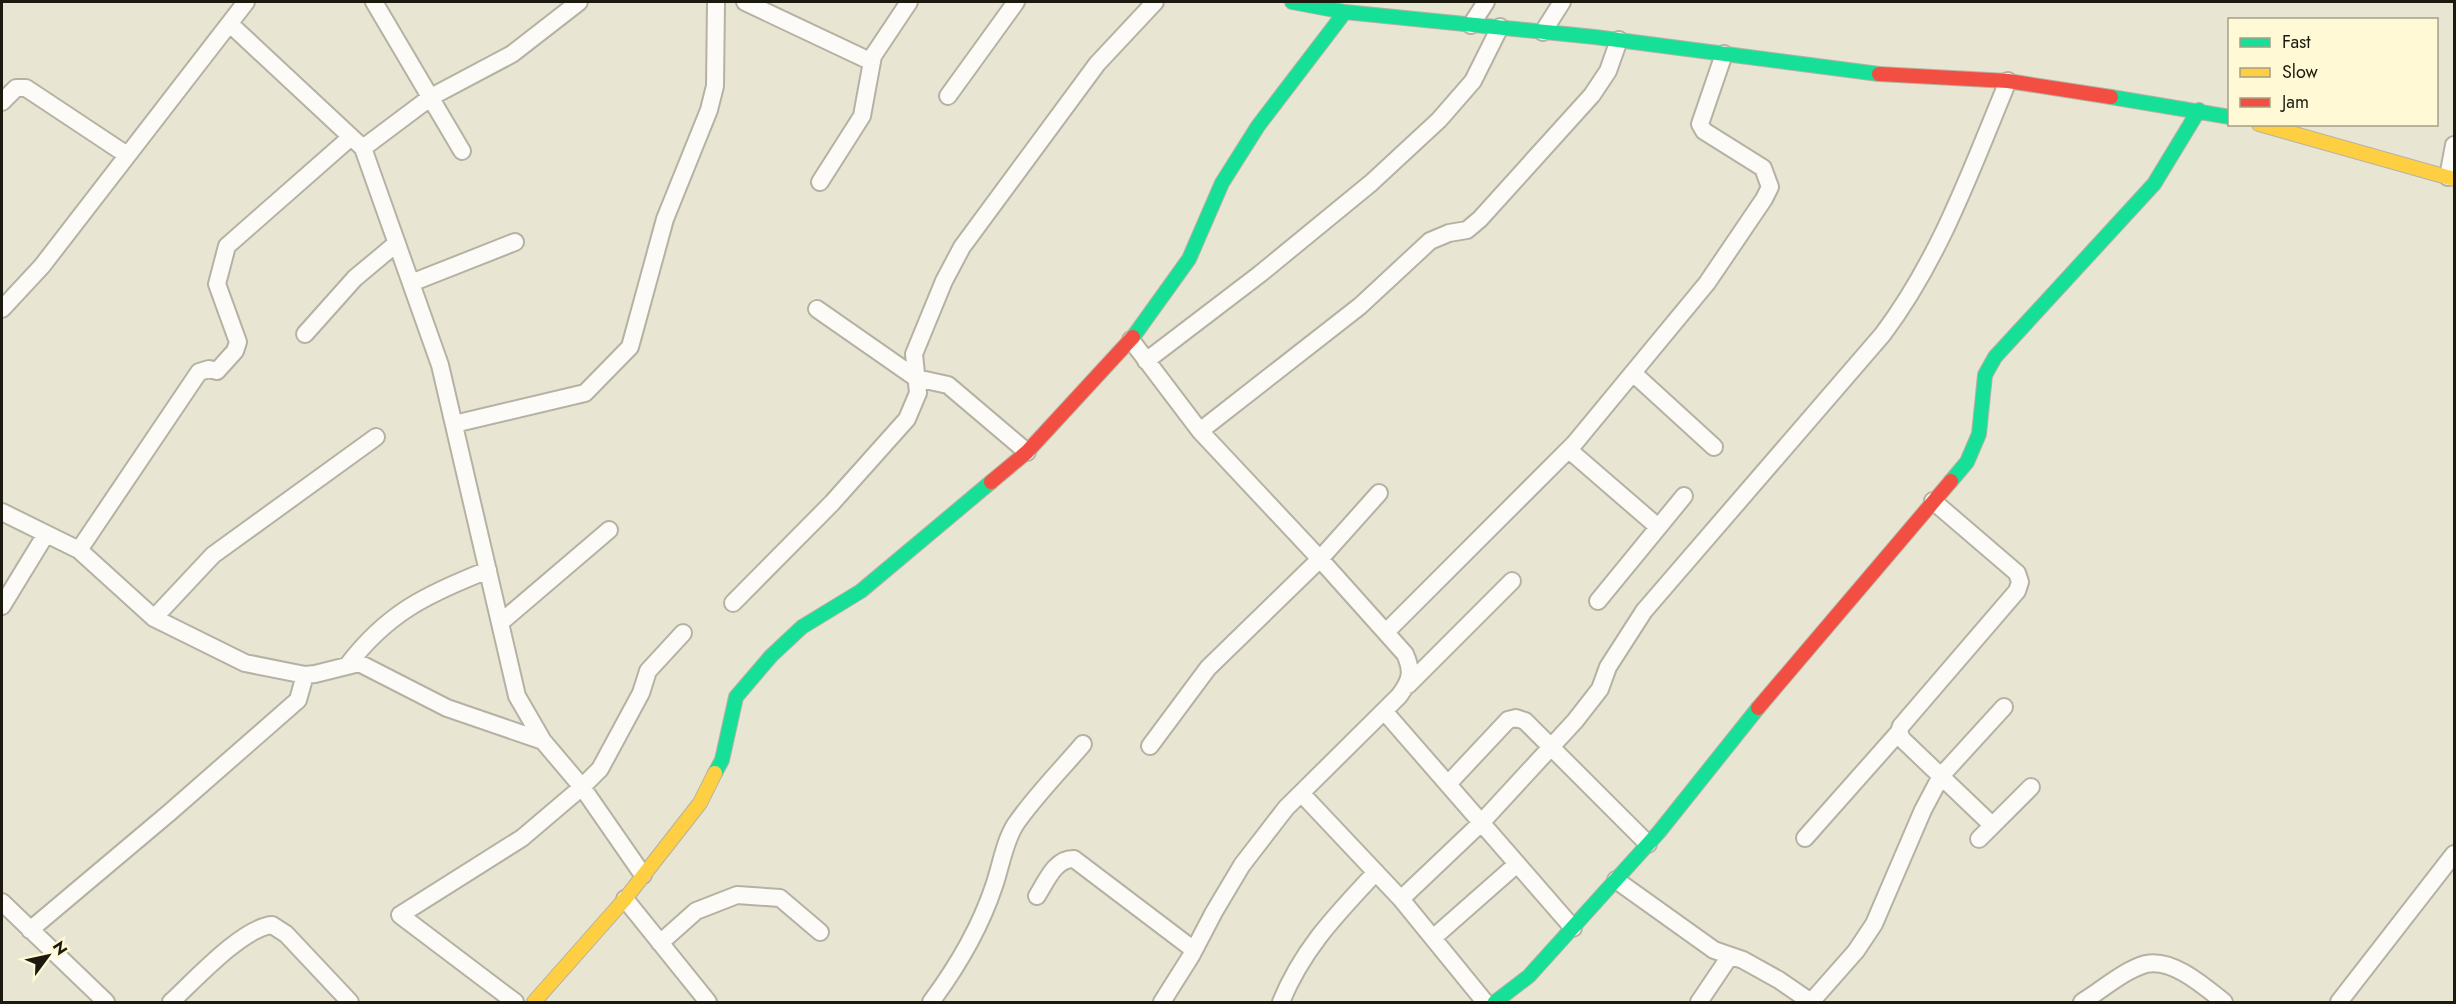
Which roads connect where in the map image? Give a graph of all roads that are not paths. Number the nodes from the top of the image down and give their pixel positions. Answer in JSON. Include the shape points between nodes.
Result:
{"nodes":[{"id":1,"x":246,"y":2,"type":"edge"},
{"id":2,"x":374,"y":2,"type":"edge"},
{"id":3,"x":579,"y":2,"type":"edge"},
{"id":4,"x":716,"y":2,"type":"edge"},
{"id":5,"x":745,"y":2,"type":"edge"},
{"id":6,"x":909,"y":2,"type":"edge"},
{"id":7,"x":1016,"y":2,"type":"edge"},
{"id":8,"x":1155,"y":2,"type":"edge"},
{"id":9,"x":1292,"y":2,"type":"edge"},
{"id":10,"x":1405,"y":2,"type":"edge"},
{"id":11,"x":1486,"y":2,"type":"edge"},
{"id":12,"x":1562,"y":2,"type":"edge"},
{"id":13,"x":1345,"y":12,"type":"junction"},
{"id":14,"x":1394,"y":17,"type":"junction"},
{"id":15,"x":230,"y":24,"type":"junction"},
{"id":16,"x":1471,"y":25,"type":"junction"},
{"id":17,"x":1500,"y":27,"type":"junction"},
{"id":18,"x":1543,"y":32,"type":"junction"},
{"id":19,"x":1620,"y":40,"type":"junction"},
{"id":20,"x":1724,"y":54,"type":"junction"},
{"id":21,"x":872,"y":62,"type":"junction"},
{"id":22,"x":2008,"y":81,"type":"junction"},
{"id":23,"x":948,"y":96,"type":"dead end"},
{"id":24,"x":431,"y":97,"type":"junction"},
{"id":25,"x":2,"y":102,"type":"edge"},
{"id":26,"x":2199,"y":110,"type":"junction"},
{"id":27,"x":2228,"y":117,"type":"edge"},
{"id":28,"x":2266,"y":126,"type":"edge"},
{"id":29,"x":357,"y":142,"type":"junction"},
{"id":30,"x":2454,"y":146,"type":"edge"},
{"id":31,"x":462,"y":151,"type":"dead end"},
{"id":32,"x":128,"y":155,"type":"junction"},
{"id":33,"x":2451,"y":178,"type":"edge"},
{"id":34,"x":820,"y":182,"type":"dead end"},
{"id":35,"x":515,"y":242,"type":"dead end"},
{"id":36,"x":397,"y":243,"type":"junction"},
{"id":37,"x":411,"y":283,"type":"junction"},
{"id":38,"x":2,"y":309,"type":"edge"},
{"id":39,"x":817,"y":309,"type":"dead end"},
{"id":40,"x":305,"y":334,"type":"dead end"},
{"id":41,"x":1131,"y":340,"type":"junction"},
{"id":42,"x":1146,"y":361,"type":"junction"},
{"id":43,"x":1633,"y":373,"type":"junction"},
{"id":44,"x":916,"y":378,"type":"junction"},
{"id":45,"x":454,"y":424,"type":"junction"},
{"id":46,"x":1200,"y":431,"type":"junction"},
{"id":47,"x":376,"y":437,"type":"dead end"},
{"id":48,"x":1714,"y":447,"type":"dead end"},
{"id":49,"x":1569,"y":450,"type":"junction"},
{"id":50,"x":1027,"y":452,"type":"junction"},
{"id":51,"x":1379,"y":493,"type":"dead end"},
{"id":52,"x":1684,"y":496,"type":"dead end"},
{"id":53,"x":1933,"y":501,"type":"junction"},
{"id":54,"x":2,"y":512,"type":"edge"},
{"id":55,"x":1658,"y":527,"type":"junction"},
{"id":56,"x":609,"y":530,"type":"dead end"},
{"id":57,"x":46,"y":534,"type":"junction"},
{"id":58,"x":79,"y":550,"type":"junction"},
{"id":59,"x":1320,"y":559,"type":"junction"},
{"id":60,"x":488,"y":570,"type":"junction"},
{"id":61,"x":1512,"y":581,"type":"dead end"},
{"id":62,"x":1598,"y":602,"type":"dead end"},
{"id":63,"x":733,"y":603,"type":"dead end"},
{"id":64,"x":2,"y":606,"type":"edge"},
{"id":65,"x":154,"y":618,"type":"junction"},
{"id":66,"x":500,"y":623,"type":"junction"},
{"id":67,"x":1386,"y":632,"type":"junction"},
{"id":68,"x":683,"y":633,"type":"dead end"},
{"id":69,"x":347,"y":666,"type":"junction"},
{"id":70,"x":305,"y":675,"type":"junction"},
{"id":71,"x":1407,"y":686,"type":"junction"},
{"id":72,"x":2004,"y":707,"type":"dead end"},
{"id":73,"x":1384,"y":711,"type":"junction"},
{"id":74,"x":1899,"y":732,"type":"junction"},
{"id":75,"x":543,"y":741,"type":"junction"},
{"id":76,"x":1083,"y":744,"type":"dead end"},
{"id":77,"x":1150,"y":746,"type":"dead end"},
{"id":78,"x":1550,"y":748,"type":"junction"},
{"id":79,"x":1941,"y":776,"type":"junction"},
{"id":80,"x":1448,"y":784,"type":"junction"},
{"id":81,"x":2031,"y":787,"type":"dead end"},
{"id":82,"x":582,"y":788,"type":"junction"},
{"id":83,"x":1301,"y":793,"type":"junction"},
{"id":84,"x":1481,"y":823,"type":"junction"},
{"id":85,"x":1992,"y":825,"type":"junction"},
{"id":86,"x":1805,"y":838,"type":"dead end"},
{"id":87,"x":1979,"y":839,"type":"dead end"},
{"id":88,"x":1648,"y":844,"type":"junction"},
{"id":89,"x":2454,"y":854,"type":"edge"},
{"id":90,"x":1517,"y":864,"type":"junction"},
{"id":91,"x":1376,"y":872,"type":"junction"},
{"id":92,"x":643,"y":875,"type":"junction"},
{"id":93,"x":1616,"y":880,"type":"junction"},
{"id":94,"x":1037,"y":896,"type":"dead end"},
{"id":95,"x":626,"y":899,"type":"junction"},
{"id":96,"x":1401,"y":899,"type":"junction"},
{"id":97,"x":2,"y":902,"type":"edge"},
{"id":98,"x":1573,"y":928,"type":"junction"},
{"id":99,"x":30,"y":930,"type":"junction"},
{"id":100,"x":820,"y":932,"type":"dead end"},
{"id":101,"x":1433,"y":938,"type":"junction"},
{"id":102,"x":660,"y":943,"type":"junction"},
{"id":103,"x":1194,"y":950,"type":"junction"},
{"id":104,"x":1730,"y":956,"type":"junction"},
{"id":105,"x":106,"y":1002,"type":"edge"},
{"id":106,"x":171,"y":1002,"type":"edge"},
{"id":107,"x":350,"y":1002,"type":"edge"},
{"id":108,"x":515,"y":1002,"type":"edge"},
{"id":109,"x":534,"y":1002,"type":"edge"},
{"id":110,"x":708,"y":1002,"type":"edge"},
{"id":111,"x":932,"y":1002,"type":"edge"},
{"id":112,"x":1162,"y":1002,"type":"edge"},
{"id":113,"x":1281,"y":1002,"type":"edge"},
{"id":114,"x":1485,"y":1002,"type":"edge"},
{"id":115,"x":1496,"y":1002,"type":"edge"},
{"id":116,"x":1699,"y":1002,"type":"edge"},
{"id":117,"x":1811,"y":1002,"type":"edge"},
{"id":118,"x":2082,"y":1002,"type":"edge"},
{"id":119,"x":2224,"y":1002,"type":"edge"},
{"id":120,"x":2339,"y":1002,"type":"edge"}],
"edges":[{"from":1,"to":15,"type":"street"},
{"from":2,"to":24,"type":"street"},
{"from":3,"to":24,"type":"street","via":[[512,54]]},
{"from":4,"to":45,"type":"street","via":[[715,86],[666,219],[630,346],[585,393]]},
{"from":5,"to":21,"type":"street"},
{"from":6,"to":21,"type":"street","via":[[879,43]]},
{"from":7,"to":23,"type":"street"},
{"from":8,"to":44,"type":"street","via":[[1097,64],[962,247],[914,354]]},
{"from":9,"to":13,"type":"street"},
{"from":10,"to":14,"type":"street"},
{"from":11,"to":16,"type":"street"},
{"from":12,"to":18,"type":"street"},
{"from":13,"to":14,"type":"street"},
{"from":13,"to":41,"type":"street","via":[[1258,126],[1222,183],[1189,259]]},
{"from":14,"to":16,"type":"street"},
{"from":15,"to":29,"type":"street"},
{"from":15,"to":32,"type":"street"},
{"from":16,"to":17,"type":"street"},
{"from":17,"to":18,"type":"street"},
{"from":17,"to":42,"type":"street","via":[[1473,81],[1431,128],[1260,274]]},
{"from":18,"to":19,"type":"street"},
{"from":19,"to":20,"type":"street"},
{"from":19,"to":46,"type":"street","via":[[1608,71],[1592,95],[1480,219],[1467,230],[1430,242],[1360,306]]},
{"from":20,"to":22,"type":"street","via":[[1899,77]]},
{"from":20,"to":43,"type":"street","via":[[1700,123],[1704,131],[1762,168],[1770,187],[1707,283]]},
{"from":21,"to":34,"type":"street","via":[[862,116]]},
{"from":22,"to":26,"type":"street"},
{"from":22,"to":78,"type":"street","via":[[1939,245],[1902,309],[1644,611],[1608,667],[1599,689]]},
{"from":24,"to":29,"type":"street"},
{"from":24,"to":31,"type":"street"},
{"from":25,"to":32,"type":"street","via":[[16,88],[26,88]]},
{"from":26,"to":27,"type":"street"},
{"from":26,"to":53,"type":"street","via":[[2154,184],[1995,357],[1985,375],[1974,448],[1967,462]]},
{"from":28,"to":33,"type":"street"},
{"from":29,"to":36,"type":"street"},
{"from":29,"to":58,"type":"street","via":[[227,246],[217,284],[238,342],[235,351],[217,371],[199,372]]},
{"from":30,"to":33,"type":"street"},
{"from":32,"to":38,"type":"street","via":[[42,266]]},
{"from":35,"to":37,"type":"street"},
{"from":36,"to":37,"type":"street"},
{"from":36,"to":40,"type":"street","via":[[356,278]]},
{"from":37,"to":45,"type":"street","via":[[440,364]]},
{"from":39,"to":44,"type":"street"},
{"from":41,"to":42,"type":"street"},
{"from":41,"to":50,"type":"street"},
{"from":42,"to":46,"type":"street"},
{"from":43,"to":48,"type":"street"},
{"from":43,"to":49,"type":"street"},
{"from":44,"to":50,"type":"street","via":[[948,385]]},
{"from":44,"to":63,"type":"street","via":[[918,393],[907,419],[832,503]]},
{"from":45,"to":60,"type":"street"},
{"from":46,"to":59,"type":"street"},
{"from":47,"to":65,"type":"street","via":[[213,555]]},
{"from":49,"to":55,"type":"street"},
{"from":49,"to":67,"type":"street"},
{"from":50,"to":92,"type":"street","via":[[861,591],[802,627],[771,656],[736,697],[723,760],[712,784]]},
{"from":51,"to":59,"type":"street"},
{"from":52,"to":55,"type":"street"},
{"from":53,"to":74,"type":"street","via":[[2017,573],[2020,582],[2017,591]]},
{"from":53,"to":88,"type":"street","via":[[1786,673]]},
{"from":54,"to":57,"type":"street"},
{"from":55,"to":62,"type":"street"},
{"from":56,"to":66,"type":"street"},
{"from":57,"to":58,"type":"street"},
{"from":57,"to":64,"type":"street"},
{"from":58,"to":65,"type":"street"},
{"from":59,"to":67,"type":"street"},
{"from":59,"to":77,"type":"street","via":[[1208,668]]},
{"from":60,"to":66,"type":"street"},
{"from":60,"to":69,"type":"street","via":[[407,607],[366,641]]},
{"from":61,"to":71,"type":"street"},
{"from":65,"to":70,"type":"street","via":[[245,663]]},
{"from":66,"to":75,"type":"street","via":[[517,696]]},
{"from":67,"to":71,"type":"street","via":[[1410,666]]},
{"from":68,"to":82,"type":"street","via":[[648,671],[641,693],[600,769]]},
{"from":69,"to":70,"type":"street"},
{"from":69,"to":75,"type":"street","via":[[359,663],[447,708]]},
{"from":70,"to":99,"type":"street","via":[[298,700]]},
{"from":71,"to":73,"type":"street"},
{"from":72,"to":79,"type":"street"},
{"from":73,"to":80,"type":"street"},
{"from":73,"to":83,"type":"street"},
{"from":74,"to":79,"type":"street"},
{"from":74,"to":86,"type":"street"},
{"from":75,"to":82,"type":"street"},
{"from":76,"to":111,"type":"street","via":[[1015,825],[976,929]]},
{"from":78,"to":80,"type":"street","via":[[1525,722],[1508,720]]},
{"from":78,"to":84,"type":"street"},
{"from":78,"to":88,"type":"street"},
{"from":79,"to":85,"type":"street"},
{"from":79,"to":117,"type":"street","via":[[1874,924]]},
{"from":80,"to":84,"type":"street"},
{"from":81,"to":85,"type":"street"},
{"from":82,"to":92,"type":"street"},
{"from":82,"to":108,"type":"street","via":[[522,838],[400,915]]},
{"from":83,"to":91,"type":"street"},
{"from":83,"to":103,"type":"street","via":[[1242,865]]},
{"from":84,"to":90,"type":"street"},
{"from":84,"to":96,"type":"street"},
{"from":85,"to":87,"type":"street"},
{"from":88,"to":93,"type":"street"},
{"from":89,"to":120,"type":"street"},
{"from":90,"to":98,"type":"street"},
{"from":90,"to":101,"type":"street"},
{"from":91,"to":96,"type":"street"},
{"from":91,"to":113,"type":"street","via":[[1325,927]]},
{"from":92,"to":95,"type":"street"},
{"from":93,"to":98,"type":"street"},
{"from":93,"to":104,"type":"street","via":[[1714,950]]},
{"from":94,"to":103,"type":"street","via":[[1059,864],[1074,859]]},
{"from":95,"to":102,"type":"street"},
{"from":95,"to":109,"type":"street"},
{"from":96,"to":101,"type":"street"},
{"from":97,"to":99,"type":"street"},
{"from":98,"to":115,"type":"street","via":[[1529,976]]},
{"from":99,"to":105,"type":"street"},
{"from":100,"to":102,"type":"street","via":[[780,898],[737,895],[696,911]]},
{"from":101,"to":114,"type":"street"},
{"from":102,"to":110,"type":"street"},
{"from":103,"to":112,"type":"street"},
{"from":104,"to":116,"type":"street"},
{"from":104,"to":117,"type":"street","via":[[1779,980]]},
{"from":106,"to":107,"type":"street","via":[[244,937],[260,926],[272,925],[286,934]]},
{"from":118,"to":119,"type":"street","via":[[2148,963],[2169,966],[2193,977]]}]}
